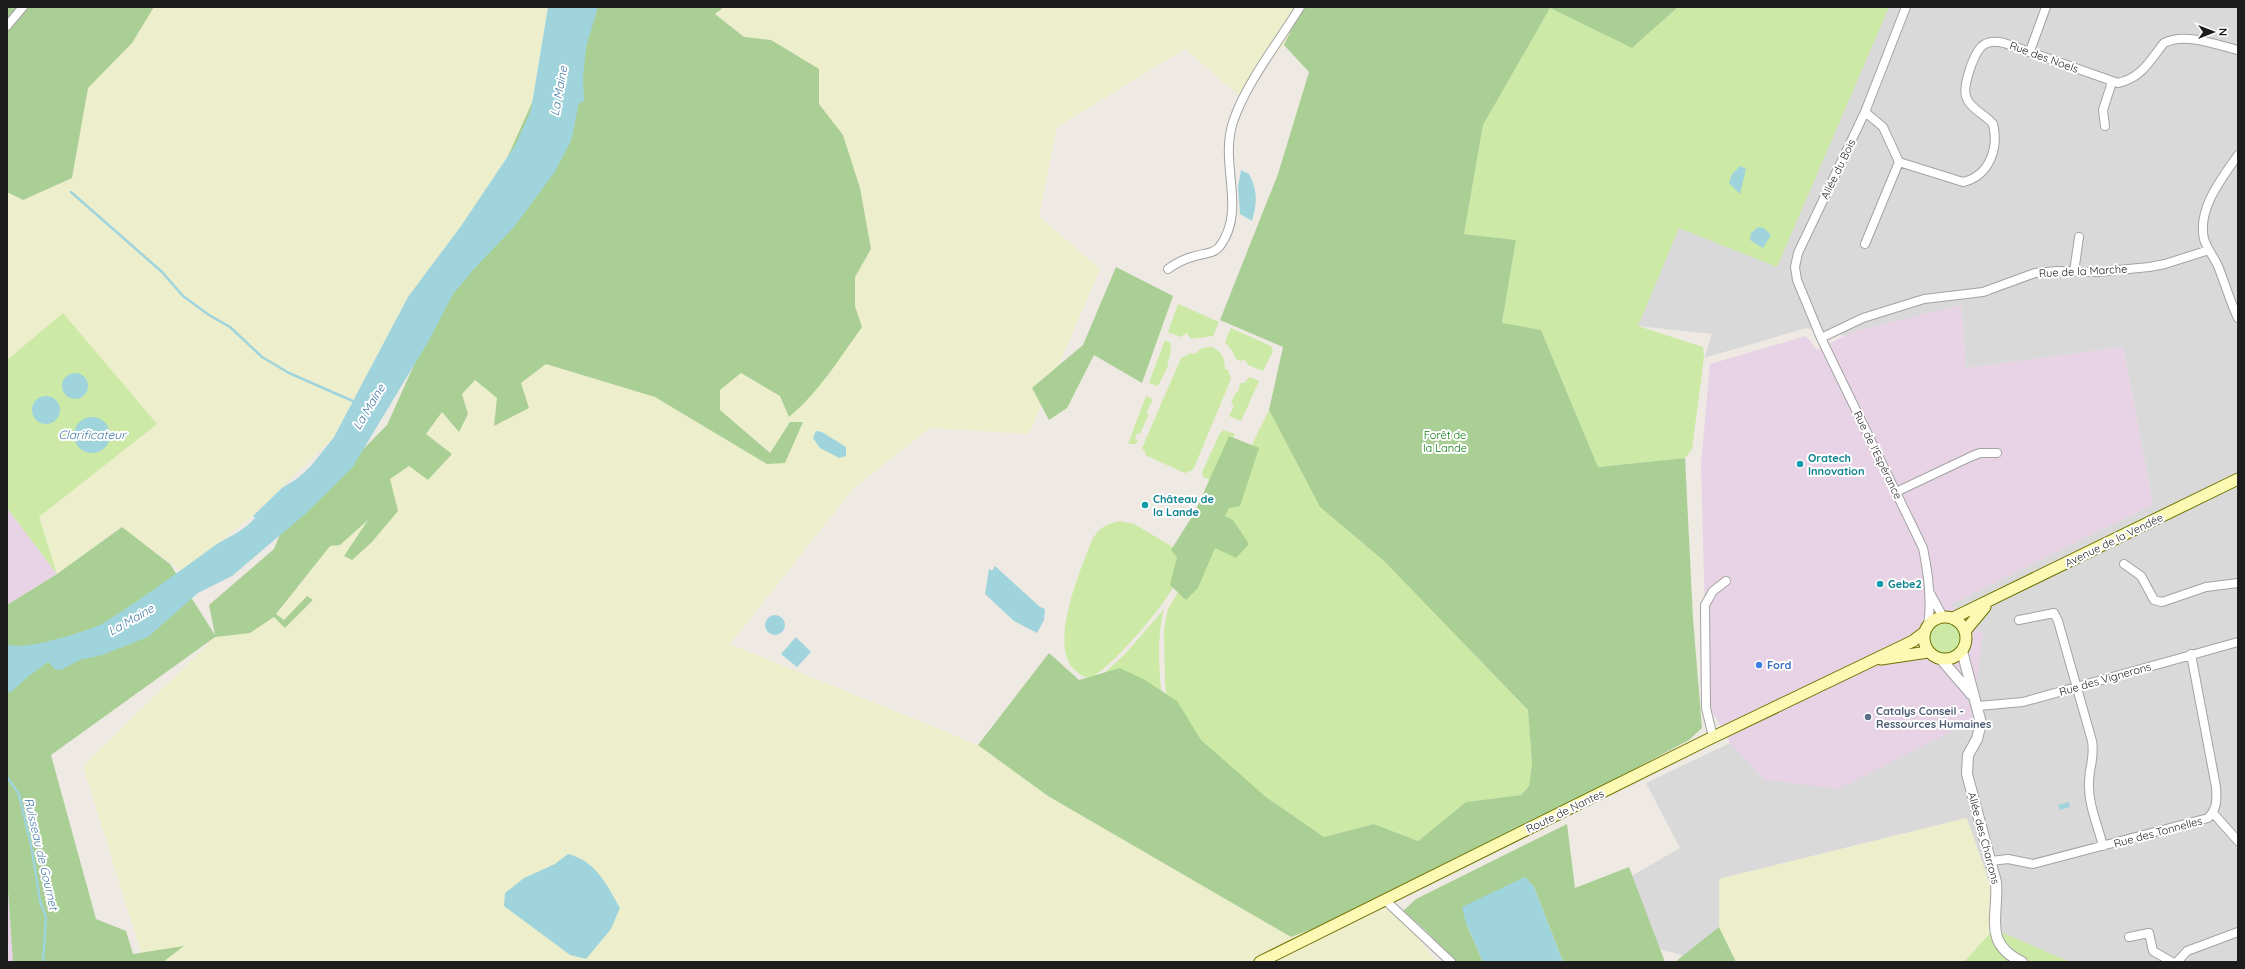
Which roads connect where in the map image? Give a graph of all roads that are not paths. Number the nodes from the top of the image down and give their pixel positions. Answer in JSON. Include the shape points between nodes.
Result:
{"nodes":[{"id":1,"x":23,"y":7,"type":"edge"},
{"id":2,"x":1300,"y":7,"type":"edge"},
{"id":3,"x":1906,"y":7,"type":"edge"},
{"id":4,"x":2046,"y":7,"type":"edge"},
{"id":5,"x":7,"y":26,"type":"edge"},
{"id":6,"x":2238,"y":50,"type":"edge"},
{"id":7,"x":2030,"y":52,"type":"junction"},
{"id":8,"x":2112,"y":82,"type":"junction"},
{"id":9,"x":1865,"y":112,"type":"junction"},
{"id":10,"x":2105,"y":126,"type":"dead end"},
{"id":11,"x":2238,"y":155,"type":"edge"},
{"id":12,"x":1899,"y":162,"type":"junction"},
{"id":13,"x":2079,"y":237,"type":"dead end"},
{"id":14,"x":1866,"y":244,"type":"dead end"},
{"id":15,"x":2209,"y":250,"type":"junction"},
{"id":16,"x":1168,"y":269,"type":"dead end"},
{"id":17,"x":2074,"y":272,"type":"junction"},
{"id":18,"x":2238,"y":318,"type":"edge"},
{"id":19,"x":1820,"y":334,"type":"junction"},
{"id":20,"x":1998,"y":453,"type":"dead end"},
{"id":21,"x":2238,"y":479,"type":"edge"},
{"id":22,"x":1896,"y":492,"type":"junction"},
{"id":23,"x":2124,"y":564,"type":"dead end"},
{"id":24,"x":1726,"y":580,"type":"dead end"},
{"id":25,"x":1928,"y":583,"type":"junction"},
{"id":26,"x":2238,"y":583,"type":"edge"},
{"id":27,"x":1991,"y":600,"type":"junction"},
{"id":28,"x":1948,"y":618,"type":"junction"},
{"id":29,"x":2019,"y":620,"type":"dead end"},
{"id":30,"x":1926,"y":629,"type":"junction"},
{"id":31,"x":1965,"y":631,"type":"junction"},
{"id":32,"x":2238,"y":642,"type":"edge"},
{"id":33,"x":1962,"y":651,"type":"junction"},
{"id":34,"x":1928,"y":652,"type":"junction"},
{"id":35,"x":2191,"y":654,"type":"junction"},
{"id":36,"x":1941,"y":659,"type":"junction"},
{"id":37,"x":1871,"y":660,"type":"junction"},
{"id":38,"x":2077,"y":686,"type":"junction"},
{"id":39,"x":1976,"y":702,"type":"junction"},
{"id":40,"x":1713,"y":737,"type":"junction"},
{"id":41,"x":2213,"y":813,"type":"junction"},
{"id":42,"x":2238,"y":841,"type":"edge"},
{"id":43,"x":2103,"y":846,"type":"junction"},
{"id":44,"x":1991,"y":861,"type":"junction"},
{"id":45,"x":1385,"y":900,"type":"junction"},
{"id":46,"x":2238,"y":932,"type":"edge"},
{"id":47,"x":2129,"y":937,"type":"dead end"},
{"id":48,"x":1260,"y":962,"type":"edge"},
{"id":49,"x":1451,"y":962,"type":"edge"},
{"id":50,"x":2022,"y":962,"type":"edge"},
{"id":51,"x":2172,"y":962,"type":"edge"},
{"id":52,"x":2177,"y":962,"type":"edge"}],
"edges":[{"from":1,"to":5,"type":"street"},
{"from":2,"to":16,"type":"street","via":[[1248,91],[1233,122],[1228,152],[1232,215],[1223,240],[1213,252],[1192,256]]},
{"from":3,"to":9,"type":"street","name":"Allée du Bois"},
{"from":4,"to":7,"type":"street"},
{"from":6,"to":8,"type":"street","name":"Rue des Noels","via":[[2177,38],[2164,43],[2148,65],[2132,79]]},
{"from":7,"to":8,"type":"street","name":"Rue des Noels"},
{"from":7,"to":12,"type":"street","name":"Rue des Noels","via":[[1997,41],[1982,47],[1976,54],[1965,87],[1965,95],[1972,106],[1990,119],[1995,134],[1995,144],[1987,167],[1979,176],[1963,182]]},
{"from":8,"to":10,"type":"street","via":[[2103,110]]},
{"from":9,"to":12,"type":"street","via":[[1883,127]]},
{"from":9,"to":19,"type":"street","name":"Allée du Bois","via":[[1798,253],[1795,267],[1797,280]]},
{"from":11,"to":15,"type":"street","via":[[2220,182],[2205,213],[2203,227]]},
{"from":12,"to":14,"type":"street"},
{"from":13,"to":17,"type":"street"},
{"from":15,"to":17,"type":"street","name":"Rue de la Marche","via":[[2149,267],[2106,272]]},
{"from":15,"to":18,"type":"street"},
{"from":17,"to":19,"type":"street","name":"Rue de la Marche","via":[[2035,273],[1983,292],[1924,299]]},
{"from":19,"to":22,"type":"street","name":"Rue de l'Espérance"},
{"from":20,"to":22,"type":"street","via":[[1980,453]]},
{"from":21,"to":27,"type":"main road","name":"Avenue de la Vendée"},
{"from":22,"to":25,"type":"street","name":"Rue de l'Espérance","via":[[1923,548]]},
{"from":23,"to":26,"type":"street","via":[[2141,576],[2154,600],[2162,602],[2206,587]]},
{"from":24,"to":40,"type":"street","via":[[1713,590],[1705,606],[1706,708]]},
{"from":25,"to":28,"type":"street","name":"Rue de l'Espérance","via":[[1932,600]]},
{"from":25,"to":30,"type":"street","name":"Rue de l'Espérance","via":[[1930,616]]},
{"from":27,"to":28,"type":"main road","name":"Avenue de la Vendée"},
{"from":27,"to":31,"type":"main road","name":"Avenue de la Vendée"},
{"from":28,"to":30,"type":"main road","via":[[1932,621]]},
{"from":28,"to":31,"type":"main road","via":[[1958,621]]},
{"from":29,"to":38,"type":"street","via":[[2054,613]]},
{"from":30,"to":34,"type":"main road","via":[[1924,639]]},
{"from":30,"to":37,"type":"main road","name":"Route de Nantes","via":[[1913,641]]},
{"from":31,"to":33,"type":"main road","via":[[1966,638]]},
{"from":32,"to":35,"type":"street","name":"Rue des Vignerons"},
{"from":33,"to":36,"type":"main road","via":[[1953,658]]},
{"from":33,"to":39,"type":"street"},
{"from":34,"to":36,"type":"main road"},
{"from":34,"to":37,"type":"main road","name":"Route de Nantes"},
{"from":35,"to":38,"type":"street","name":"Rue des Vignerons"},
{"from":35,"to":41,"type":"street","name":"Rue des Tonnelles","via":[[2216,787],[2217,801]]},
{"from":36,"to":39,"type":"street"},
{"from":37,"to":40,"type":"main road","name":"Route de Nantes"},
{"from":38,"to":39,"type":"street","name":"Rue des Vignerons","via":[[2023,702]]},
{"from":38,"to":43,"type":"street","via":[[2094,750],[2089,776],[2089,795]]},
{"from":39,"to":44,"type":"street","name":"Allée des Charrons","via":[[1981,723],[1977,739],[1968,756],[1967,774]]},
{"from":40,"to":45,"type":"main road","name":"Route de Nantes"},
{"from":41,"to":42,"type":"street"},
{"from":41,"to":43,"type":"street","name":"Rue des Tonnelles","via":[[2195,823]]},
{"from":43,"to":44,"type":"street","name":"Rue des Tonnelles","via":[[2033,864],[2008,859]]},
{"from":44,"to":50,"type":"street","name":"Allée des Charrons","via":[[1997,896],[1994,924],[1996,938],[2009,954]]},
{"from":45,"to":48,"type":"main road","name":"Route de Nantes"},
{"from":45,"to":49,"type":"street"},
{"from":46,"to":52,"type":"street","via":[[2187,952]]},
{"from":47,"to":51,"type":"street","via":[[2149,933],[2153,951]]}]}
